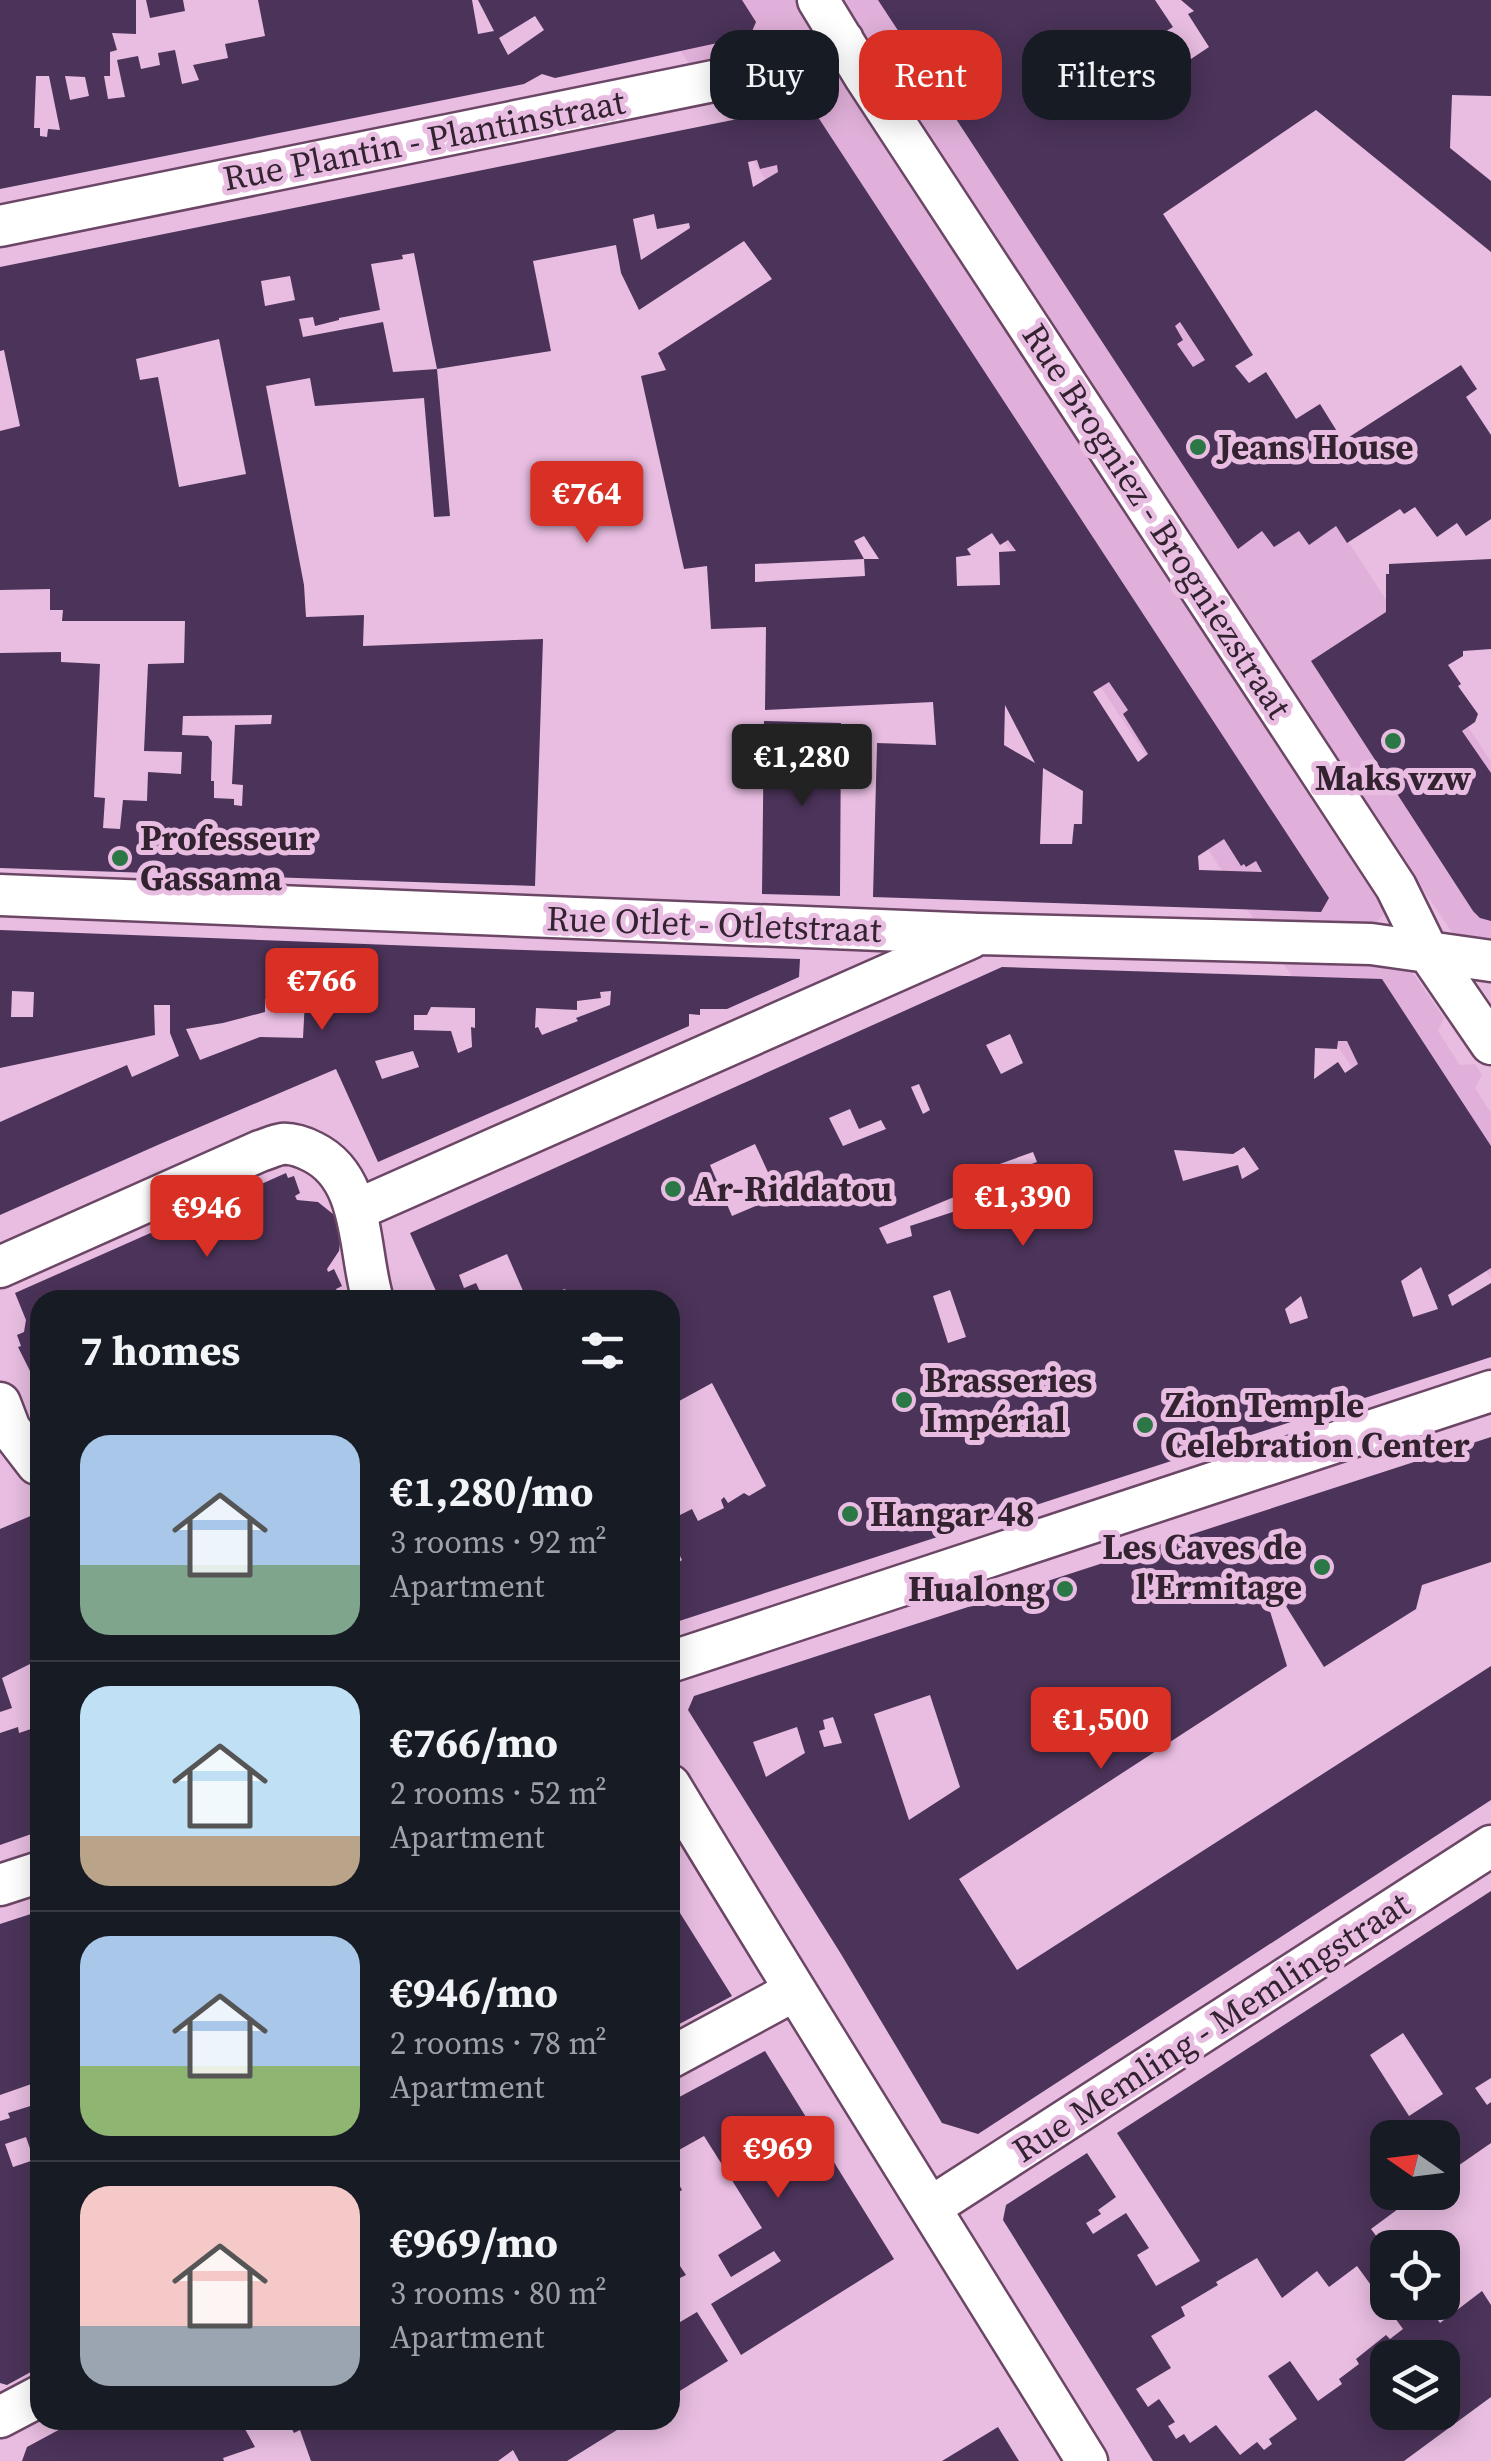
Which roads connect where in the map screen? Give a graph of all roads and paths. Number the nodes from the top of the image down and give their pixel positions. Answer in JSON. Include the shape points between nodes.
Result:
{"nodes":[{"id":1,"x":818,"y":0,"type":"edge"},
{"id":2,"x":843,"y":40,"type":"junction"},
{"id":3,"x":0,"y":226,"type":"edge"},
{"id":4,"x":0,"y":894,"type":"edge"},
{"id":5,"x":979,"y":934,"type":"junction"},
{"id":6,"x":1428,"y":952,"type":"junction"},
{"id":7,"x":1491,"y":961,"type":"edge"},
{"id":8,"x":1491,"y":1044,"type":"edge"},
{"id":9,"x":356,"y":1210,"type":"junction"},
{"id":10,"x":0,"y":1267,"type":"edge"},
{"id":11,"x":370,"y":1290,"type":"edge"},
{"id":12,"x":1491,"y":1391,"type":"edge"},
{"id":13,"x":0,"y":1402,"type":"edge"},
{"id":14,"x":30,"y":1456,"type":"edge"},
{"id":15,"x":680,"y":1659,"type":"edge"},
{"id":16,"x":680,"y":1802,"type":"edge"},
{"id":17,"x":1491,"y":1846,"type":"edge"},
{"id":18,"x":30,"y":1875,"type":"edge"},
{"id":19,"x":0,"y":1885,"type":"edge"},
{"id":20,"x":794,"y":1992,"type":"junction"},
{"id":21,"x":680,"y":2053,"type":"edge"},
{"id":22,"x":931,"y":2207,"type":"junction"},
{"id":23,"x":30,"y":2401,"type":"edge"},
{"id":24,"x":0,"y":2417,"type":"edge"},
{"id":25,"x":1087,"y":2461,"type":"edge"}],
"edges":[{"from":1,"to":2,"type":"street","name":"Rue Brogniez - Brogniezstraat"},
{"from":2,"to":3,"type":"street","name":"Rue Plantin - Plantinstraat","via":[[796,64]]},
{"from":2,"to":6,"type":"street","name":"Rue Brogniez - Brogniezstraat","via":[[1396,887]]},
{"from":4,"to":5,"type":"street","name":"Rue Otlet - Otletstraat"},
{"from":5,"to":6,"type":"street","name":"Rue Otlet - Otletstraat","via":[[1370,944]]},
{"from":5,"to":9,"type":"street"},
{"from":6,"to":7,"type":"street","name":"Rue Otlet - Otletstraat"},
{"from":6,"to":8,"type":"street","name":"Rue Brogniez - Brogniezstraat"},
{"from":9,"to":10,"type":"street","via":[[342,1178],[322,1156],[284,1144]]},
{"from":9,"to":11,"type":"street"},
{"from":12,"to":15,"type":"street"},
{"from":13,"to":14,"type":"street"},
{"from":16,"to":20,"type":"street"},
{"from":17,"to":22,"type":"street","name":"Rue Memling - Memlingstraat"},
{"from":18,"to":19,"type":"street"},
{"from":20,"to":21,"type":"street"},
{"from":20,"to":22,"type":"street"},
{"from":22,"to":25,"type":"street"},
{"from":23,"to":24,"type":"street"}]}
